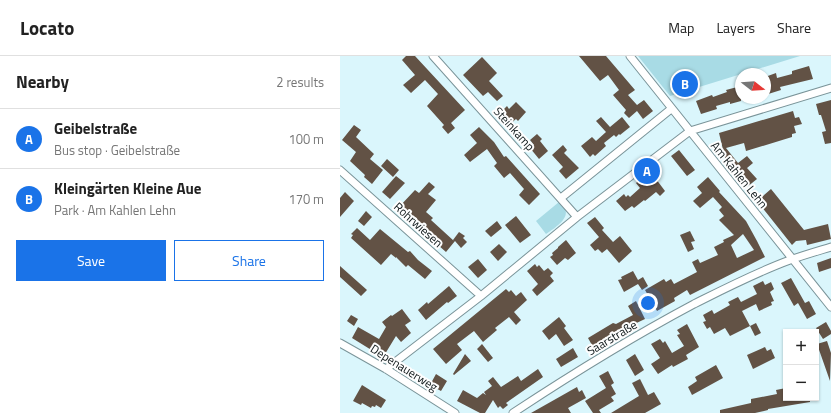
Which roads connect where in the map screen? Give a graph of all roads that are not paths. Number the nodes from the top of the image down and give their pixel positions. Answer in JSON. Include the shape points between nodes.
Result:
{"nodes":[{"id":1,"x":433,"y":56,"type":"edge"},
{"id":2,"x":630,"y":56,"type":"edge"},
{"id":3,"x":831,"y":88,"type":"edge"},
{"id":4,"x":671,"y":109,"type":"junction"},
{"id":5,"x":690,"y":131,"type":"junction"},
{"id":6,"x":340,"y":170,"type":"edge"},
{"id":7,"x":561,"y":198,"type":"junction"},
{"id":8,"x":577,"y":216,"type":"junction"},
{"id":9,"x":831,"y":247,"type":"edge"},
{"id":10,"x":792,"y":259,"type":"junction"},
{"id":11,"x":481,"y":296,"type":"junction"},
{"id":12,"x":831,"y":307,"type":"edge"},
{"id":13,"x":340,"y":343,"type":"edge"},
{"id":14,"x":386,"y":369,"type":"junction"},
{"id":15,"x":455,"y":413,"type":"edge"},
{"id":16,"x":513,"y":413,"type":"edge"}],
"edges":[{"from":1,"to":7,"type":"street","name":"Steinkamp"},
{"from":2,"to":4,"type":"street","name":"Am Kahlen Lehn"},
{"from":3,"to":5,"type":"street"},
{"from":4,"to":5,"type":"street","name":"Am Kahlen Lehn"},
{"from":4,"to":7,"type":"street"},
{"from":5,"to":8,"type":"street"},
{"from":5,"to":10,"type":"street","name":"Am Kahlen Lehn"},
{"from":6,"to":11,"type":"street","name":"Rohrwiesen"},
{"from":7,"to":8,"type":"street","name":"Steinkamp"},
{"from":8,"to":11,"type":"street"},
{"from":9,"to":10,"type":"street","name":"Saarstraße"},
{"from":10,"to":12,"type":"street","name":"Am Kahlen Lehn"},
{"from":10,"to":16,"type":"street","name":"Saarstraße","via":[[737,282],[666,319],[610,351]]},
{"from":11,"to":14,"type":"street"},
{"from":13,"to":14,"type":"street","name":"Depenauerweg"},
{"from":14,"to":15,"type":"street","name":"Depenauerweg"}]}
